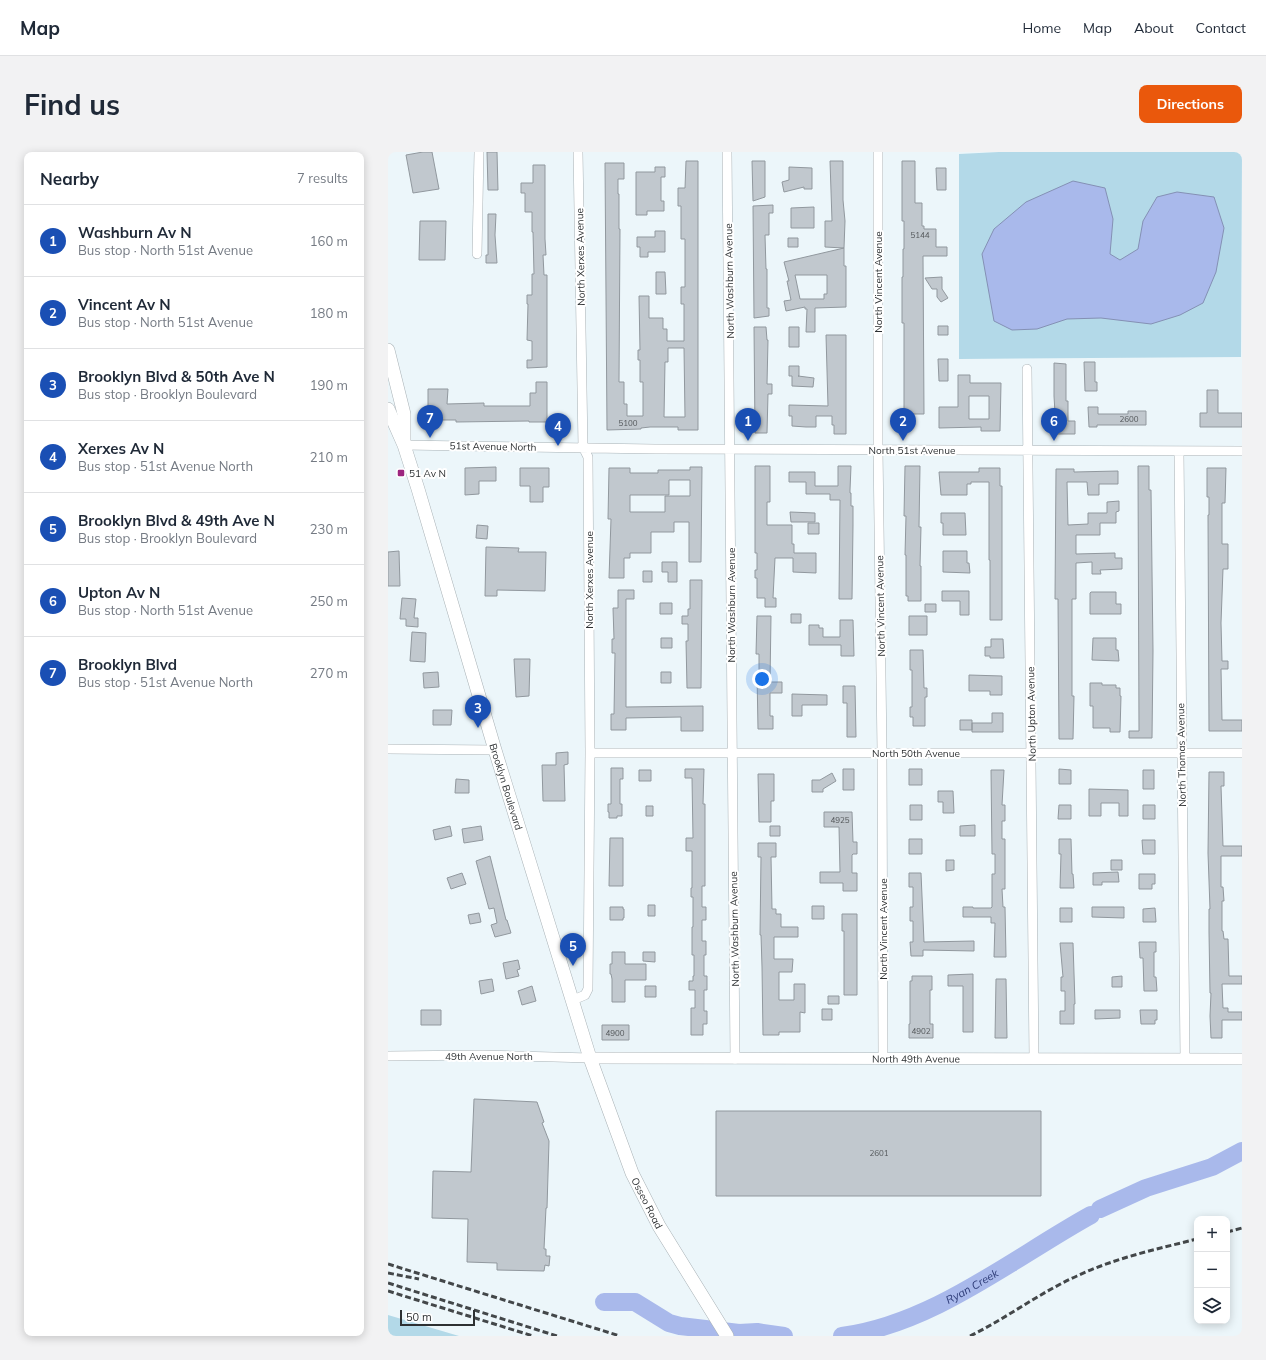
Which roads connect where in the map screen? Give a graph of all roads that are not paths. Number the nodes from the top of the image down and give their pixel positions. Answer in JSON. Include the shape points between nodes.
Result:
{"nodes":[{"id":1,"x":479,"y":152,"type":"edge"},
{"id":2,"x":578,"y":152,"type":"edge"},
{"id":3,"x":728,"y":152,"type":"edge"},
{"id":4,"x":878,"y":152,"type":"edge"},
{"id":5,"x":477,"y":254,"type":"dead end"},
{"id":6,"x":388,"y":350,"type":"edge"},
{"id":7,"x":1027,"y":369,"type":"dead end"},
{"id":8,"x":388,"y":409,"type":"edge"},
{"id":9,"x":404,"y":445,"type":"junction"},
{"id":10,"x":583,"y":448,"type":"junction"},
{"id":11,"x":730,"y":449,"type":"junction"},
{"id":12,"x":878,"y":450,"type":"junction"},
{"id":13,"x":1028,"y":450,"type":"junction"},
{"id":14,"x":1178,"y":451,"type":"junction"},
{"id":15,"x":1242,"y":451,"type":"edge"},
{"id":16,"x":388,"y":749,"type":"edge"},
{"id":17,"x":495,"y":750,"type":"junction"},
{"id":18,"x":882,"y":752,"type":"junction"},
{"id":19,"x":590,"y":753,"type":"junction"},
{"id":20,"x":732,"y":753,"type":"junction"},
{"id":21,"x":1181,"y":753,"type":"junction"},
{"id":22,"x":1031,"y":754,"type":"junction"},
{"id":23,"x":1242,"y":754,"type":"edge"},
{"id":24,"x":573,"y":1000,"type":"junction"},
{"id":25,"x":388,"y":1056,"type":"edge"},
{"id":26,"x":590,"y":1058,"type":"junction"},
{"id":27,"x":735,"y":1059,"type":"junction"},
{"id":28,"x":883,"y":1059,"type":"junction"},
{"id":29,"x":1034,"y":1059,"type":"junction"},
{"id":30,"x":1185,"y":1059,"type":"junction"},
{"id":31,"x":1242,"y":1059,"type":"edge"},
{"id":32,"x":727,"y":1336,"type":"edge"}],
"edges":[{"from":1,"to":5,"type":"street"},
{"from":2,"to":10,"type":"street","name":"North Xerxes Avenue"},
{"from":3,"to":11,"type":"street","name":"North Washburn Avenue"},
{"from":4,"to":12,"type":"street","name":"North Vincent Avenue"},
{"from":6,"to":9,"type":"main road","name":"Brooklyn Boulevard","via":[[404,414]]},
{"from":7,"to":13,"type":"street","name":"North Upton Avenue"},
{"from":8,"to":9,"type":"main road","name":"Brooklyn Boulevard"},
{"from":9,"to":10,"type":"street","name":"51st Avenue North"},
{"from":9,"to":17,"type":"main road","name":"Brooklyn Boulevard"},
{"from":10,"to":11,"type":"street","name":"North 51st Avenue"},
{"from":10,"to":19,"type":"street","name":"North Xerxes Avenue","via":[[588,457]]},
{"from":11,"to":12,"type":"street","name":"North 51st Avenue"},
{"from":11,"to":20,"type":"street","name":"North Washburn Avenue"},
{"from":12,"to":13,"type":"street","name":"North 51st Avenue"},
{"from":12,"to":18,"type":"street","name":"North Vincent Avenue"},
{"from":13,"to":14,"type":"street","name":"North 51st Avenue"},
{"from":13,"to":22,"type":"street","name":"North Upton Avenue"},
{"from":14,"to":15,"type":"street","name":"North 51st Avenue"},
{"from":14,"to":21,"type":"street","name":"North Thomas Avenue"},
{"from":16,"to":17,"type":"street"},
{"from":17,"to":24,"type":"main road","name":"Brooklyn Boulevard"},
{"from":18,"to":20,"type":"street","name":"North 50th Avenue"},
{"from":18,"to":22,"type":"street","name":"North 50th Avenue"},
{"from":18,"to":28,"type":"street","name":"North Vincent Avenue"},
{"from":19,"to":20,"type":"street","name":"North 50th Avenue"},
{"from":19,"to":24,"type":"street","name":"North Xerxes Avenue","via":[[588,989],[585,995]]},
{"from":20,"to":27,"type":"street","name":"North Washburn Avenue"},
{"from":21,"to":22,"type":"street","name":"North 50th Avenue"},
{"from":21,"to":23,"type":"street","name":"North 50th Avenue"},
{"from":21,"to":30,"type":"street","name":"North Thomas Avenue"},
{"from":22,"to":29,"type":"street","name":"North Upton Avenue"},
{"from":24,"to":26,"type":"main road","name":"Brooklyn Boulevard"},
{"from":25,"to":26,"type":"street","name":"49th Avenue North","via":[[491,1055]]},
{"from":26,"to":27,"type":"street","name":"North 49th Avenue"},
{"from":26,"to":32,"type":"main road","name":"Osseo Road","via":[[632,1173],[659,1226]]},
{"from":27,"to":28,"type":"street","name":"North 49th Avenue"},
{"from":28,"to":29,"type":"street","name":"North 49th Avenue"},
{"from":29,"to":30,"type":"street","name":"North 49th Avenue"},
{"from":30,"to":31,"type":"street","name":"North 49th Avenue"}]}
